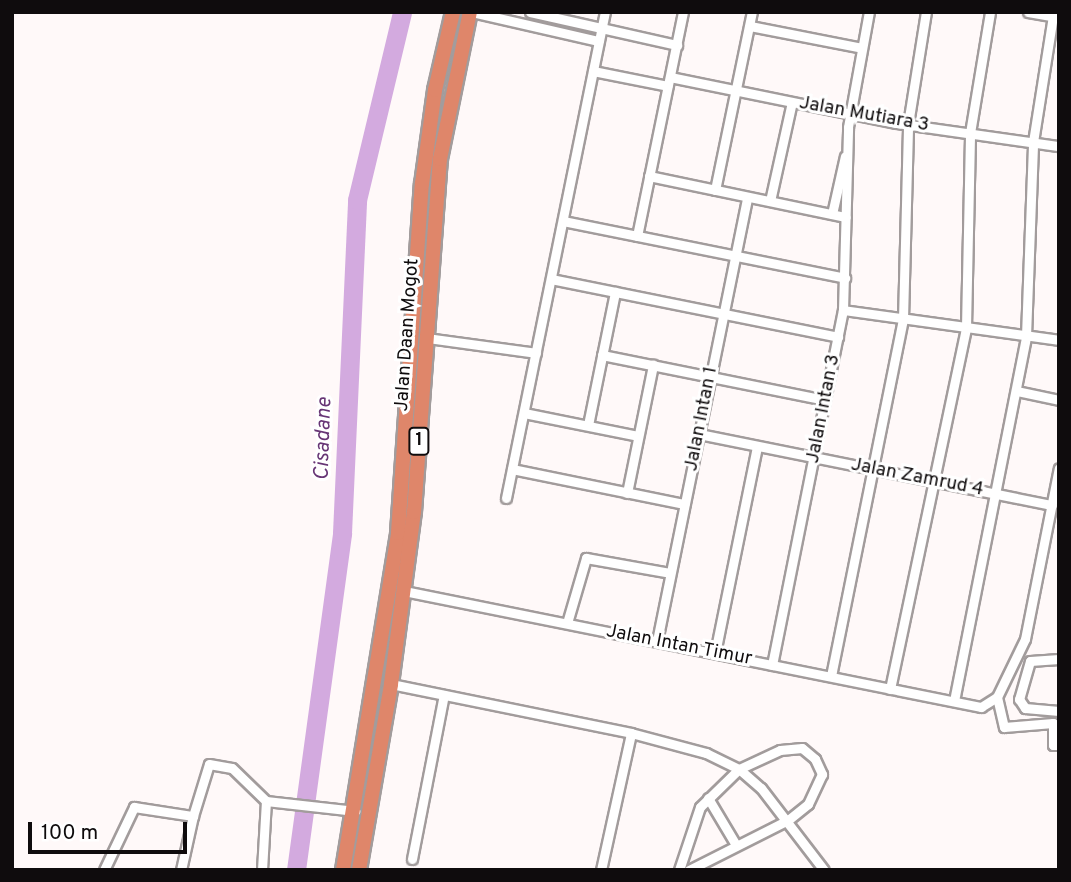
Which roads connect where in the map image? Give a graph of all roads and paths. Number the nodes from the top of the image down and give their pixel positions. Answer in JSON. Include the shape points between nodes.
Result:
{"nodes":[{"id":1,"x":453,"y":12,"type":"edge"},
{"id":2,"x":471,"y":12,"type":"edge"},
{"id":3,"x":530,"y":12,"type":"edge"},
{"id":4,"x":605,"y":12,"type":"edge"},
{"id":5,"x":684,"y":12,"type":"edge"},
{"id":6,"x":752,"y":12,"type":"edge"},
{"id":7,"x":869,"y":12,"type":"edge"},
{"id":8,"x":926,"y":12,"type":"edge"},
{"id":9,"x":990,"y":12,"type":"edge"},
{"id":10,"x":1028,"y":12,"type":"edge"},
{"id":11,"x":552,"y":17,"type":"junction"},
{"id":12,"x":1056,"y":17,"type":"edge"},
{"id":13,"x":750,"y":26,"type":"junction"},
{"id":14,"x":602,"y":28,"type":"junction"},
{"id":15,"x":549,"y":30,"type":"junction"},
{"id":16,"x":599,"y":41,"type":"junction"},
{"id":17,"x":677,"y":45,"type":"junction"},
{"id":18,"x":862,"y":48,"type":"junction"},
{"id":19,"x":593,"y":71,"type":"junction"},
{"id":20,"x":669,"y":81,"type":"junction"},
{"id":21,"x":738,"y":91,"type":"junction"},
{"id":22,"x":792,"y":102,"type":"junction"},
{"id":23,"x":849,"y":114,"type":"junction"},
{"id":24,"x":908,"y":124,"type":"junction"},
{"id":25,"x":971,"y":133,"type":"junction"},
{"id":26,"x":1033,"y":142,"type":"junction"},
{"id":27,"x":1058,"y":146,"type":"edge"},
{"id":28,"x":848,"y":151,"type":"junction"},
{"id":29,"x":649,"y":176,"type":"junction"},
{"id":30,"x":715,"y":190,"type":"junction"},
{"id":31,"x":747,"y":197,"type":"junction"},
{"id":32,"x":770,"y":201,"type":"junction"},
{"id":33,"x":832,"y":214,"type":"junction"},
{"id":34,"x":846,"y":217,"type":"junction"},
{"id":35,"x":563,"y":221,"type":"junction"},
{"id":36,"x":637,"y":236,"type":"junction"},
{"id":37,"x":735,"y":256,"type":"junction"},
{"id":38,"x":845,"y":278,"type":"junction"},
{"id":39,"x":551,"y":279,"type":"junction"},
{"id":40,"x":615,"y":292,"type":"junction"},
{"id":41,"x":843,"y":310,"type":"junction"},
{"id":42,"x":723,"y":314,"type":"junction"},
{"id":43,"x":903,"y":319,"type":"junction"},
{"id":44,"x":965,"y":327,"type":"junction"},
{"id":45,"x":1026,"y":336,"type":"junction"},
{"id":46,"x":838,"y":337,"type":"junction"},
{"id":47,"x":427,"y":338,"type":"junction"},
{"id":48,"x":1059,"y":340,"type":"edge"},
{"id":49,"x":536,"y":353,"type":"junction"},
{"id":50,"x":602,"y":355,"type":"junction"},
{"id":51,"x":653,"y":365,"type":"junction"},
{"id":52,"x":710,"y":377,"type":"junction"},
{"id":53,"x":1017,"y":391,"type":"junction"},
{"id":54,"x":825,"y":400,"type":"junction"},
{"id":55,"x":1059,"y":400,"type":"edge"},
{"id":56,"x":524,"y":413,"type":"junction"},
{"id":57,"x":588,"y":425,"type":"junction"},
{"id":58,"x":699,"y":434,"type":"junction"},
{"id":59,"x":638,"y":436,"type":"junction"},
{"id":60,"x":757,"y":446,"type":"junction"},
{"id":61,"x":814,"y":457,"type":"junction"},
{"id":62,"x":1059,"y":468,"type":"edge"},
{"id":63,"x":512,"y":469,"type":"junction"},
{"id":64,"x":873,"y":469,"type":"junction"},
{"id":65,"x":933,"y":481,"type":"junction"},
{"id":66,"x":627,"y":493,"type":"junction"},
{"id":67,"x":996,"y":494,"type":"junction"},
{"id":68,"x":506,"y":498,"type":"dead end"},
{"id":69,"x":684,"y":504,"type":"junction"},
{"id":70,"x":1052,"y":505,"type":"junction"},
{"id":71,"x":670,"y":573,"type":"junction"},
{"id":72,"x":404,"y":591,"type":"junction"},
{"id":73,"x":567,"y":623,"type":"junction"},
{"id":74,"x":657,"y":641,"type":"junction"},
{"id":75,"x":715,"y":653,"type":"junction"},
{"id":76,"x":1059,"y":659,"type":"edge"},
{"id":77,"x":772,"y":664,"type":"junction"},
{"id":78,"x":831,"y":676,"type":"junction"},
{"id":79,"x":391,"y":684,"type":"junction"},
{"id":80,"x":890,"y":689,"type":"junction"},
{"id":81,"x":444,"y":695,"type":"junction"},
{"id":82,"x":997,"y":697,"type":"junction"},
{"id":83,"x":954,"y":702,"type":"junction"},
{"id":84,"x":1059,"y":711,"type":"edge"},
{"id":85,"x":631,"y":733,"type":"junction"},
{"id":86,"x":1059,"y":746,"type":"edge"},
{"id":87,"x":739,"y":769,"type":"junction"},
{"id":88,"x":708,"y":798,"type":"junction"},
{"id":89,"x":271,"y":801,"type":"junction"},
{"id":90,"x":350,"y":810,"type":"junction"},
{"id":91,"x":192,"y":816,"type":"junction"},
{"id":92,"x":788,"y":820,"type":"junction"},
{"id":93,"x":736,"y":845,"type":"junction"},
{"id":94,"x":412,"y":859,"type":"dead end"},
{"id":95,"x":104,"y":870,"type":"edge"},
{"id":96,"x":181,"y":870,"type":"edge"},
{"id":97,"x":261,"y":870,"type":"edge"},
{"id":98,"x":343,"y":870,"type":"edge"},
{"id":99,"x":359,"y":870,"type":"edge"},
{"id":100,"x":601,"y":870,"type":"edge"},
{"id":101,"x":679,"y":870,"type":"edge"},
{"id":102,"x":689,"y":870,"type":"edge"},
{"id":103,"x":824,"y":870,"type":"edge"}],
"edges":[{"from":1,"to":90,"type":"highway","name":"Jalan Daan Mogot","number":"1","via":[[428,136],[399,521]]},
{"from":2,"to":15,"type":"street"},
{"from":2,"to":47,"type":"highway","name":"Jalan Daan Mogot","number":"1","via":[[445,124]]},
{"from":3,"to":11,"type":"street"},
{"from":4,"to":14,"type":"street"},
{"from":5,"to":17,"type":"street"},
{"from":6,"to":13,"type":"street"},
{"from":7,"to":18,"type":"street"},
{"from":8,"to":24,"type":"street"},
{"from":9,"to":25,"type":"street"},
{"from":10,"to":12,"type":"street"},
{"from":11,"to":14,"type":"street"},
{"from":11,"to":15,"type":"street"},
{"from":12,"to":26,"type":"street"},
{"from":13,"to":18,"type":"street"},
{"from":13,"to":21,"type":"street"},
{"from":14,"to":16,"type":"street"},
{"from":14,"to":17,"type":"street"},
{"from":15,"to":16,"type":"street"},
{"from":16,"to":19,"type":"street"},
{"from":17,"to":20,"type":"street"},
{"from":18,"to":23,"type":"street"},
{"from":19,"to":20,"type":"street","name":"Jalan Mutiara 3"},
{"from":19,"to":35,"type":"street"},
{"from":20,"to":21,"type":"street","name":"Jalan Mutiara 3"},
{"from":20,"to":29,"type":"street"},
{"from":21,"to":22,"type":"street","name":"Jalan Mutiara 3"},
{"from":21,"to":30,"type":"street"},
{"from":22,"to":23,"type":"street","name":"Jalan Mutiara 3"},
{"from":22,"to":32,"type":"street"},
{"from":23,"to":24,"type":"street","name":"Jalan Mutiara 3"},
{"from":23,"to":28,"type":"street"},
{"from":24,"to":25,"type":"street","name":"Jalan Mutiara 3"},
{"from":24,"to":43,"type":"street"},
{"from":25,"to":26,"type":"street","name":"Jalan Mutiara 3"},
{"from":25,"to":44,"type":"street"},
{"from":26,"to":27,"type":"street","name":"Jalan Mutiara 3"},
{"from":26,"to":45,"type":"street"},
{"from":28,"to":33,"type":"street"},
{"from":28,"to":34,"type":"street","name":"Jalan Intan 3"},
{"from":29,"to":30,"type":"street"},
{"from":29,"to":36,"type":"street"},
{"from":30,"to":31,"type":"street"},
{"from":31,"to":32,"type":"street"},
{"from":31,"to":37,"type":"street","name":"Jalan Intan 1"},
{"from":32,"to":33,"type":"street"},
{"from":33,"to":34,"type":"street"},
{"from":34,"to":38,"type":"street","name":"Jalan Intan 3"},
{"from":35,"to":36,"type":"street"},
{"from":35,"to":39,"type":"street"},
{"from":36,"to":37,"type":"street"},
{"from":37,"to":38,"type":"street"},
{"from":37,"to":42,"type":"street","name":"Jalan Intan 1"},
{"from":38,"to":41,"type":"street","name":"Jalan Intan 3"},
{"from":39,"to":40,"type":"street"},
{"from":39,"to":49,"type":"street"},
{"from":40,"to":42,"type":"street"},
{"from":40,"to":50,"type":"street"},
{"from":41,"to":43,"type":"street"},
{"from":41,"to":46,"type":"street","name":"Jalan Intan 3"},
{"from":42,"to":46,"type":"street"},
{"from":42,"to":52,"type":"street","name":"Jalan Intan 1"},
{"from":43,"to":44,"type":"street"},
{"from":43,"to":64,"type":"street"},
{"from":44,"to":45,"type":"street"},
{"from":44,"to":65,"type":"street"},
{"from":45,"to":48,"type":"street"},
{"from":45,"to":53,"type":"street"},
{"from":46,"to":54,"type":"street","name":"Jalan Intan 3"},
{"from":47,"to":49,"type":"street"},
{"from":47,"to":72,"type":"highway","name":"Jalan Daan Mogot","number":"1"},
{"from":49,"to":56,"type":"street"},
{"from":50,"to":51,"type":"street"},
{"from":50,"to":57,"type":"street"},
{"from":51,"to":52,"type":"street"},
{"from":51,"to":59,"type":"street"},
{"from":52,"to":54,"type":"street"},
{"from":52,"to":58,"type":"street","name":"Jalan Intan 1"},
{"from":53,"to":55,"type":"street"},
{"from":53,"to":67,"type":"street"},
{"from":54,"to":61,"type":"street","name":"Jalan Intan 3"},
{"from":56,"to":57,"type":"street"},
{"from":56,"to":63,"type":"street"},
{"from":57,"to":59,"type":"street"},
{"from":58,"to":60,"type":"street","name":"Jalan Zamrud 4"},
{"from":58,"to":69,"type":"street","name":"Jalan Intan 1"},
{"from":59,"to":66,"type":"street"},
{"from":60,"to":61,"type":"street","name":"Jalan Zamrud 4"},
{"from":60,"to":75,"type":"street"},
{"from":61,"to":64,"type":"street","name":"Jalan Zamrud 4"},
{"from":61,"to":77,"type":"street","name":"Jalan Intan 3"},
{"from":62,"to":70,"type":"street"},
{"from":63,"to":66,"type":"street"},
{"from":63,"to":68,"type":"street"},
{"from":64,"to":65,"type":"street","name":"Jalan Zamrud 4"},
{"from":64,"to":78,"type":"street"},
{"from":65,"to":67,"type":"street","name":"Jalan Zamrud 4"},
{"from":65,"to":80,"type":"street"},
{"from":66,"to":69,"type":"street"},
{"from":67,"to":70,"type":"street","name":"Jalan Zamrud 4"},
{"from":67,"to":83,"type":"street"},
{"from":69,"to":71,"type":"street","name":"Jalan Intan 1"},
{"from":70,"to":82,"type":"street","via":[[1030,623]]},
{"from":71,"to":73,"type":"street","via":[[586,558]]},
{"from":71,"to":74,"type":"street","name":"Jalan Intan 1"},
{"from":72,"to":73,"type":"street","name":"Jalan Intan Timur"},
{"from":72,"to":79,"type":"highway","name":"Jalan Daan Mogot","number":"1"},
{"from":73,"to":74,"type":"street","name":"Jalan Intan Timur"},
{"from":74,"to":75,"type":"street","name":"Jalan Intan Timur"},
{"from":75,"to":77,"type":"street","name":"Jalan Intan Timur"},
{"from":76,"to":84,"type":"street","via":[[1030,661],[1019,699],[1025,708]]},
{"from":77,"to":78,"type":"street","name":"Jalan Intan Timur"},
{"from":78,"to":80,"type":"street","name":"Jalan Intan Timur"},
{"from":79,"to":81,"type":"street"},
{"from":79,"to":99,"type":"highway","name":"Jalan Daan Mogot","number":"1"},
{"from":80,"to":83,"type":"street","name":"Jalan Intan Timur"},
{"from":81,"to":85,"type":"street"},
{"from":81,"to":94,"type":"street"},
{"from":82,"to":83,"type":"street","via":[[981,707]]},
{"from":82,"to":86,"type":"street","via":[[1004,727],[1053,723],[1053,745]]},
{"from":85,"to":87,"type":"street","via":[[706,753]]},
{"from":85,"to":100,"type":"street"},
{"from":87,"to":88,"type":"street"},
{"from":87,"to":92,"type":"street"},
{"from":87,"to":92,"type":"street","via":[[780,750],[802,748],[815,759],[822,774],[815,798]]},
{"from":88,"to":93,"type":"street"},
{"from":88,"to":101,"type":"street","via":[[696,813]]},
{"from":89,"to":90,"type":"street"},
{"from":89,"to":91,"type":"street","via":[[232,768],[209,764]]},
{"from":89,"to":97,"type":"street"},
{"from":90,"to":98,"type":"highway","name":"Jalan Daan Mogot","number":"1"},
{"from":91,"to":95,"type":"street","via":[[134,807]]},
{"from":91,"to":96,"type":"street"},
{"from":92,"to":93,"type":"street"},
{"from":92,"to":103,"type":"street"},
{"from":93,"to":102,"type":"street"}]}
